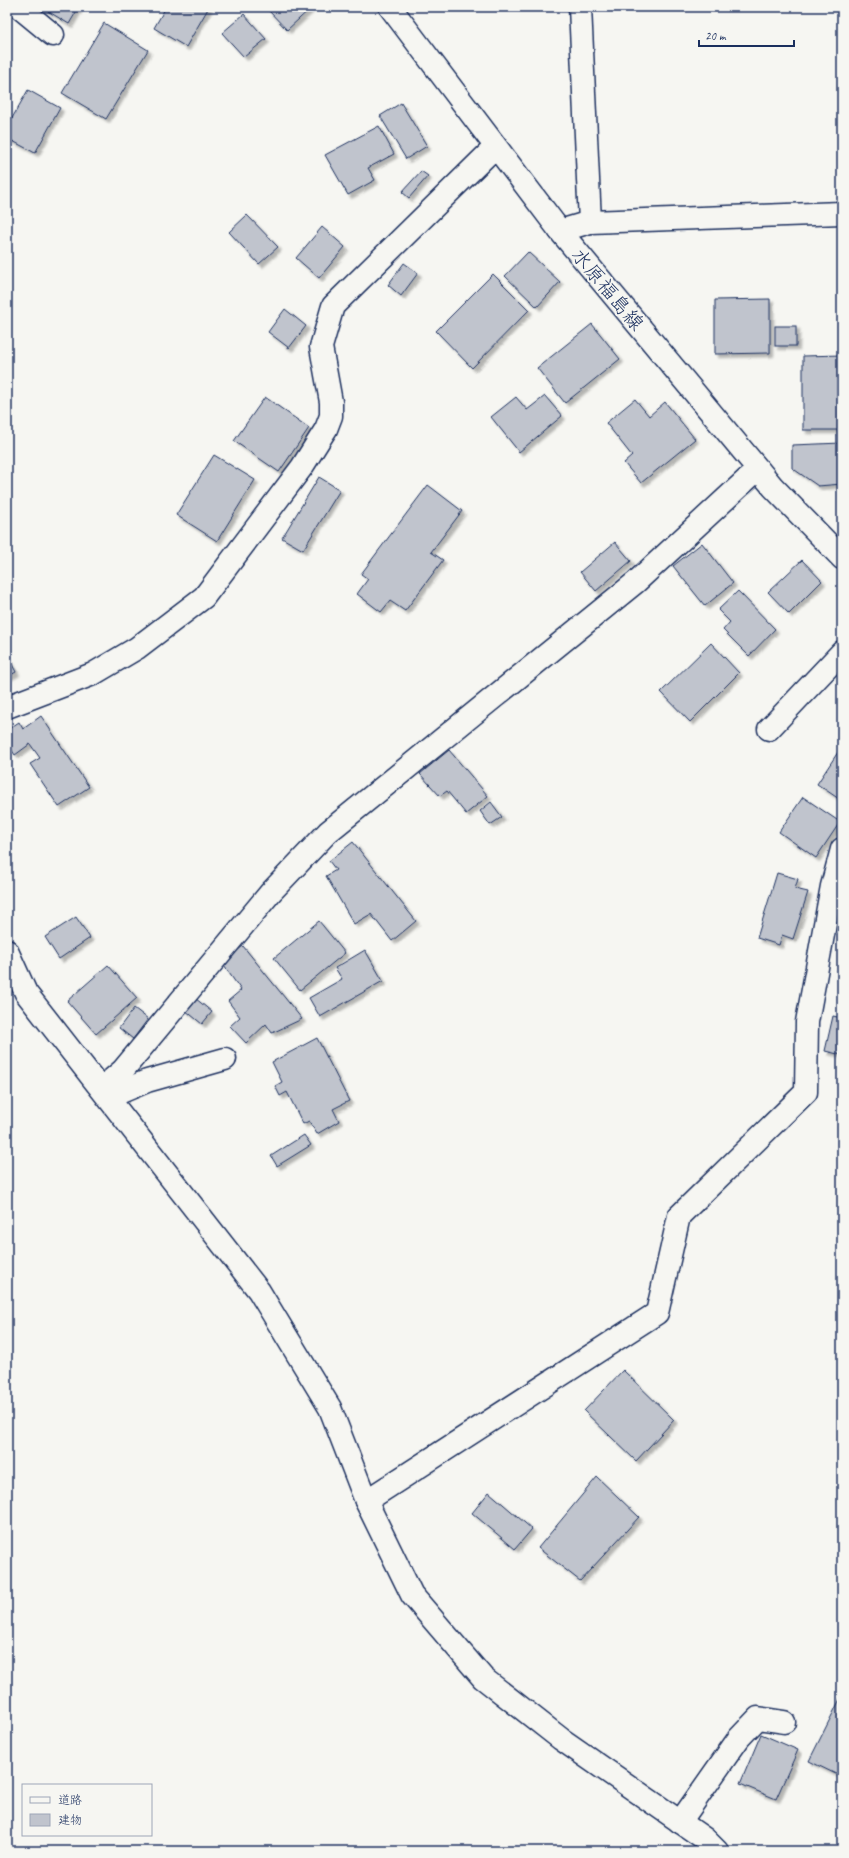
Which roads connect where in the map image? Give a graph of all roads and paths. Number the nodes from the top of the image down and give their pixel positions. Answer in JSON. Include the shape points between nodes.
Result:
{"nodes":[{"id":1,"x":18,"y":7,"type":"edge"},
{"id":2,"x":390,"y":7,"type":"edge"},
{"id":3,"x":580,"y":7,"type":"edge"},
{"id":4,"x":53,"y":35,"type":"dead end"},
{"id":5,"x":495,"y":147,"type":"junction"},
{"id":6,"x":842,"y":213,"type":"edge"},
{"id":7,"x":590,"y":222,"type":"junction"},
{"id":8,"x":560,"y":231,"type":"junction"},
{"id":9,"x":758,"y":469,"type":"junction"},
{"id":10,"x":842,"y":558,"type":"edge"},
{"id":11,"x":842,"y":652,"type":"edge"},
{"id":12,"x":7,"y":707,"type":"edge"},
{"id":13,"x":768,"y":729,"type":"dead end"},
{"id":14,"x":842,"y":849,"type":"edge"},
{"id":15,"x":7,"y":951,"type":"edge"},
{"id":16,"x":225,"y":1059,"type":"dead end"},
{"id":17,"x":105,"y":1092,"type":"junction"},
{"id":18,"x":366,"y":1501,"type":"junction"},
{"id":19,"x":784,"y":1722,"type":"dead end"},
{"id":20,"x":680,"y":1822,"type":"junction"},
{"id":21,"x":717,"y":1851,"type":"edge"}],
"edges":[{"from":1,"to":4,"type":"street"},
{"from":2,"to":5,"type":"street","name":"水原福島線"},
{"from":3,"to":7,"type":"street"},
{"from":5,"to":8,"type":"street","name":"水原福島線"},
{"from":5,"to":12,"type":"street","via":[[333,306],[321,346],[331,402],[331,416],[326,429],[302,467],[204,597],[137,648],[93,674]]},
{"from":6,"to":7,"type":"street"},
{"from":7,"to":8,"type":"street"},
{"from":8,"to":9,"type":"street","name":"水原福島線"},
{"from":9,"to":10,"type":"street","name":"水原福島線"},
{"from":9,"to":17,"type":"street","via":[[636,582],[328,832],[271,892]]},
{"from":11,"to":13,"type":"street"},
{"from":14,"to":18,"type":"street","via":[[832,886],[806,1022],[806,1092],[679,1216],[657,1313]]},
{"from":15,"to":17,"type":"street","via":[[26,993]]},
{"from":16,"to":17,"type":"street"},
{"from":17,"to":18,"type":"street","via":[[259,1291],[330,1408]]},
{"from":18,"to":20,"type":"street","via":[[412,1595],[483,1678],[561,1738]]},
{"from":19,"to":20,"type":"street","via":[[758,1718],[739,1738]]},
{"from":20,"to":21,"type":"street","via":[[705,1839]]}]}
